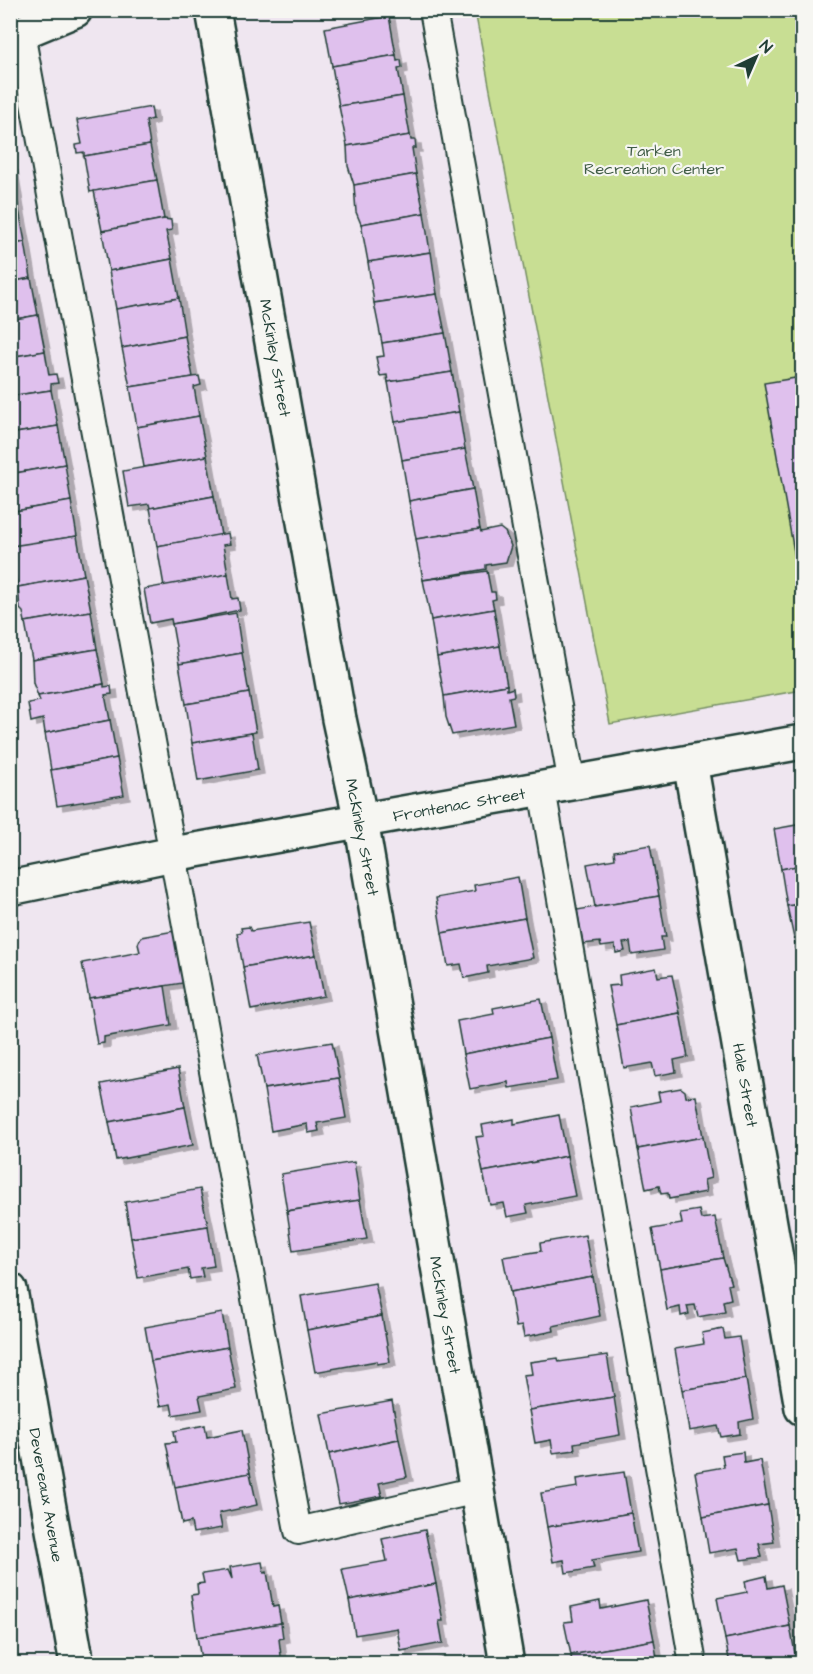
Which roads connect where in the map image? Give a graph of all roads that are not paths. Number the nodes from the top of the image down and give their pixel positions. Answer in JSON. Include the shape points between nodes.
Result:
{"nodes":[{"id":1,"x":75,"y":10,"type":"edge"},
{"id":2,"x":213,"y":10,"type":"edge"},
{"id":3,"x":433,"y":10,"type":"edge"},
{"id":4,"x":16,"y":35,"type":"edge"},
{"id":5,"x":802,"y":742,"type":"edge"},
{"id":6,"x":690,"y":762,"type":"junction"},
{"id":7,"x":557,"y":786,"type":"junction"},
{"id":8,"x":361,"y":821,"type":"junction"},
{"id":9,"x":173,"y":854,"type":"junction"},
{"id":10,"x":10,"y":888,"type":"edge"},
{"id":11,"x":10,"y":1290,"type":"edge"},
{"id":12,"x":17,"y":1373,"type":"edge"},
{"id":13,"x":802,"y":1408,"type":"edge"},
{"id":14,"x":477,"y":1490,"type":"junction"},
{"id":15,"x":77,"y":1664,"type":"edge"},
{"id":16,"x":507,"y":1664,"type":"edge"},
{"id":17,"x":693,"y":1664,"type":"edge"}],
"edges":[{"from":1,"to":4,"type":"street"},
{"from":2,"to":8,"type":"street","name":"McKinley Street","via":[[339,719]]},
{"from":3,"to":7,"type":"lane"},
{"from":4,"to":9,"type":"lane"},
{"from":5,"to":6,"type":"street","name":"Frontenac Street"},
{"from":6,"to":7,"type":"street","name":"Frontenac Street"},
{"from":6,"to":13,"type":"street","name":"Hale Street"},
{"from":7,"to":8,"type":"street","name":"Frontenac Street"},
{"from":7,"to":17,"type":"lane"},
{"from":8,"to":9,"type":"street","name":"Frontenac Street"},
{"from":8,"to":14,"type":"street","name":"McKinley Street"},
{"from":9,"to":10,"type":"street","name":"Frontenac Street"},
{"from":9,"to":14,"type":"lane","via":[[297,1531]]},
{"from":11,"to":12,"type":"street","name":"Devereaux Avenue"},
{"from":12,"to":15,"type":"street","name":"Devereaux Avenue"},
{"from":14,"to":16,"type":"street","name":"McKinley Street"}]}
